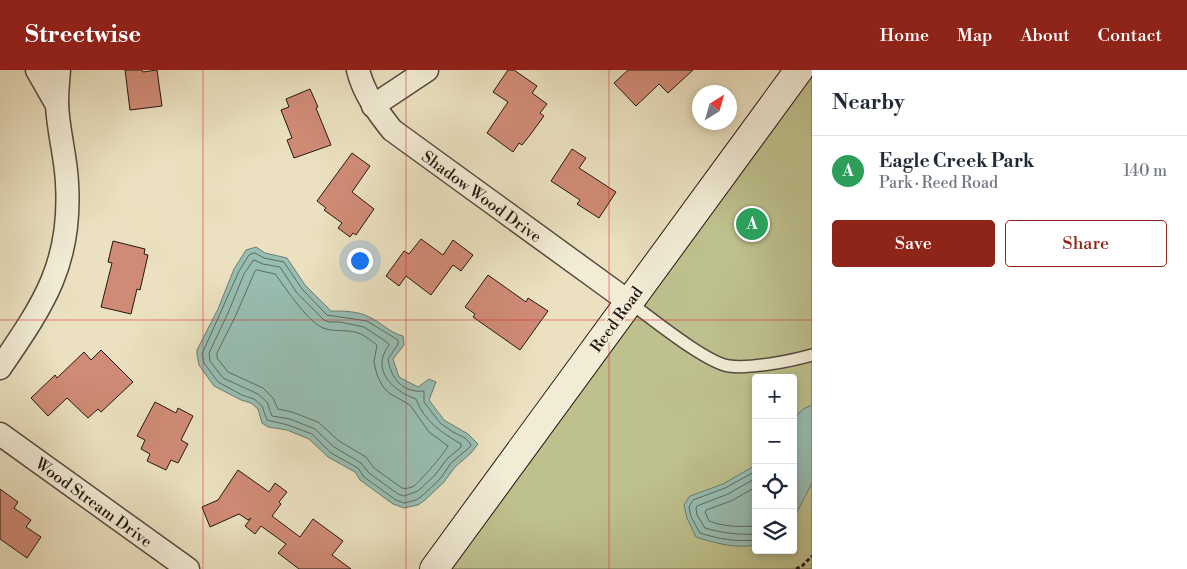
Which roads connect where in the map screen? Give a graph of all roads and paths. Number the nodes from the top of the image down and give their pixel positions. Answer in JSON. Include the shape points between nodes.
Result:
{"nodes":[{"id":1,"x":37,"y":70,"type":"edge"},
{"id":2,"x":59,"y":70,"type":"edge"},
{"id":3,"x":358,"y":70,"type":"edge"},
{"id":4,"x":427,"y":70,"type":"edge"},
{"id":5,"x":799,"y":70,"type":"edge"},
{"id":6,"x":57,"y":105,"type":"junction"},
{"id":7,"x":373,"y":106,"type":"junction"},
{"id":8,"x":629,"y":302,"type":"junction"},
{"id":9,"x":812,"y":355,"type":"edge"},
{"id":10,"x":0,"y":368,"type":"edge"},
{"id":11,"x":0,"y":434,"type":"edge"},
{"id":12,"x":812,"y":556,"type":"edge"},
{"id":13,"x":188,"y":569,"type":"edge"},
{"id":14,"x":434,"y":569,"type":"edge"},
{"id":15,"x":796,"y":569,"type":"edge"}],
"edges":[{"from":1,"to":6,"type":"street"},
{"from":2,"to":6,"type":"street"},
{"from":3,"to":7,"type":"street","name":"Shadow Wood Drive"},
{"from":4,"to":7,"type":"street"},
{"from":5,"to":8,"type":"main road","name":"Reed Road"},
{"from":6,"to":10,"type":"street","via":[[67,182],[68,217],[63,245],[54,279],[42,304]]},
{"from":7,"to":8,"type":"street","name":"Shadow Wood Drive","via":[[392,130]]},
{"from":8,"to":9,"type":"lane","via":[[708,358],[727,366]]},
{"from":8,"to":14,"type":"main road","name":"Reed Road"},
{"from":11,"to":13,"type":"street","name":"Wood Stream Drive"},
{"from":12,"to":15,"type":"path"}]}
